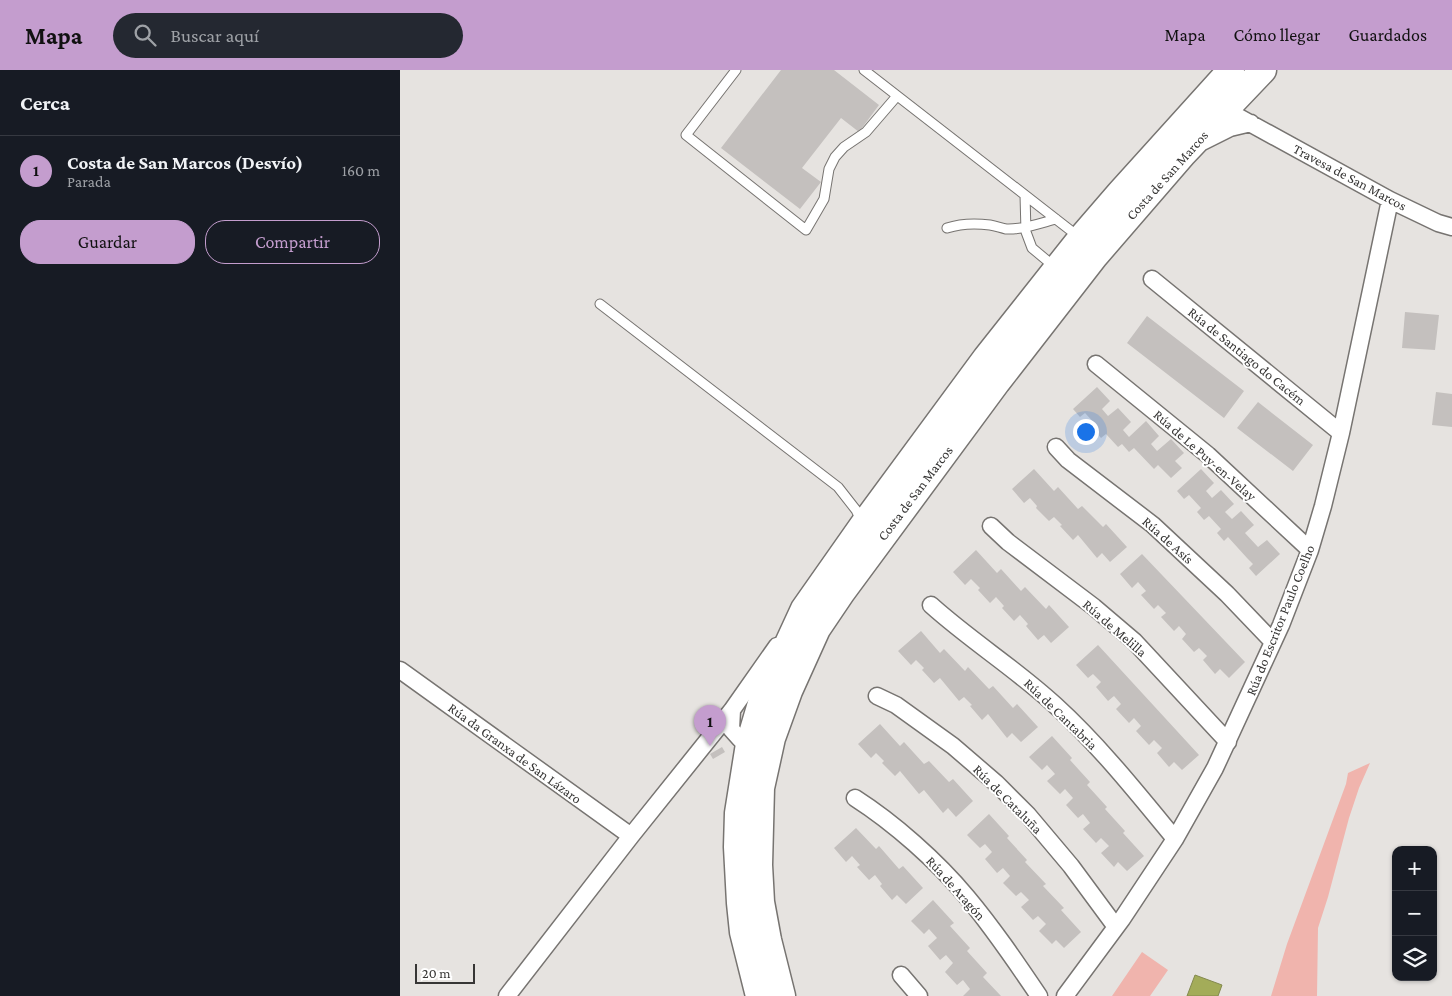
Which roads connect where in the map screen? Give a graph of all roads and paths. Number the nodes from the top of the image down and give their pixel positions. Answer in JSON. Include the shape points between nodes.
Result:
{"nodes":[{"id":1,"x":736,"y":70,"type":"edge"},
{"id":2,"x":864,"y":70,"type":"edge"},
{"id":3,"x":1248,"y":73,"type":"edge"},
{"id":4,"x":897,"y":96,"type":"junction"},
{"id":5,"x":1227,"y":109,"type":"junction"},
{"id":6,"x":1251,"y":123,"type":"junction"},
{"id":7,"x":1183,"y":154,"type":"junction"},
{"id":8,"x":1120,"y":194,"type":"junction"},
{"id":9,"x":1025,"y":195,"type":"junction"},
{"id":10,"x":1390,"y":200,"type":"junction"},
{"id":11,"x":1056,"y":219,"type":"junction"},
{"id":12,"x":1026,"y":226,"type":"junction"},
{"id":13,"x":1452,"y":227,"type":"edge"},
{"id":14,"x":948,"y":228,"type":"dead end"},
{"id":15,"x":1081,"y":238,"type":"junction"},
{"id":16,"x":1057,"y":269,"type":"junction"},
{"id":17,"x":1152,"y":279,"type":"dead end"},
{"id":18,"x":600,"y":304,"type":"dead end"},
{"id":19,"x":1096,"y":364,"type":"dead end"},
{"id":20,"x":1342,"y":433,"type":"junction"},
{"id":21,"x":1056,"y":447,"type":"dead end"},
{"id":22,"x":863,"y":525,"type":"junction"},
{"id":23,"x":991,"y":526,"type":"dead end"},
{"id":24,"x":1310,"y":550,"type":"junction"},
{"id":25,"x":930,"y":605,"type":"dead end"},
{"id":26,"x":810,"y":619,"type":"junction"},
{"id":27,"x":1274,"y":642,"type":"junction"},
{"id":28,"x":400,"y":670,"type":"edge"},
{"id":29,"x":877,"y":696,"type":"dead end"},
{"id":30,"x":732,"y":710,"type":"junction"},
{"id":31,"x":754,"y":725,"type":"junction"},
{"id":32,"x":706,"y":742,"type":"junction"},
{"id":33,"x":1228,"y":742,"type":"junction"},
{"id":34,"x":761,"y":788,"type":"junction"},
{"id":35,"x":855,"y":798,"type":"dead end"},
{"id":36,"x":631,"y":836,"type":"junction"},
{"id":37,"x":1175,"y":839,"type":"junction"},
{"id":38,"x":1116,"y":927,"type":"junction"},
{"id":39,"x":901,"y":975,"type":"dead end"},
{"id":40,"x":506,"y":996,"type":"edge"},
{"id":41,"x":760,"y":996,"type":"edge"},
{"id":42,"x":782,"y":996,"type":"edge"},
{"id":43,"x":919,"y":996,"type":"edge"},
{"id":44,"x":1039,"y":996,"type":"edge"},
{"id":45,"x":1065,"y":996,"type":"edge"}],
"edges":[{"from":1,"to":4,"type":"lane","via":[[686,136],[806,230],[824,199],[829,168],[835,157],[844,146],[866,132]]},
{"from":2,"to":4,"type":"lane"},
{"from":3,"to":5,"type":"main road","name":"Costa de San Marcos"},
{"from":3,"to":6,"type":"street","via":[[1247,101]]},
{"from":3,"to":8,"type":"main road","name":"Costa de San Marcos"},
{"from":4,"to":9,"type":"lane"},
{"from":5,"to":6,"type":"street","name":"Travesa de San Marcos"},
{"from":5,"to":7,"type":"main road","name":"Costa de San Marcos"},
{"from":5,"to":8,"type":"main road","via":[[1206,114],[1163,160]]},
{"from":6,"to":7,"type":"street","via":[[1207,138]]},
{"from":6,"to":10,"type":"street","name":"Travesa de San Marcos"},
{"from":7,"to":26,"type":"main road","name":"Costa de San Marcos","via":[[1094,257],[847,584]]},
{"from":8,"to":15,"type":"main road","name":"Costa de San Marcos"},
{"from":9,"to":11,"type":"lane"},
{"from":9,"to":12,"type":"lane"},
{"from":10,"to":13,"type":"street","name":"Travesa de San Marcos"},
{"from":10,"to":20,"type":"street","name":"Rúa do Escritor Paulo Coelho"},
{"from":11,"to":12,"type":"lane"},
{"from":11,"to":15,"type":"lane"},
{"from":12,"to":14,"type":"lane","via":[[1007,229],[958,224]]},
{"from":12,"to":16,"type":"lane","via":[[1032,248]]},
{"from":15,"to":16,"type":"main road","name":"Costa de San Marcos"},
{"from":16,"to":22,"type":"main road","name":"Costa de San Marcos","via":[[986,358]]},
{"from":17,"to":20,"type":"street","name":"Rúa de Santiago do Cacém"},
{"from":18,"to":22,"type":"lane","via":[[838,487]]},
{"from":19,"to":24,"type":"street","name":"Rúa de Le Puy-en-Velay","via":[[1208,455]]},
{"from":20,"to":24,"type":"street","name":"Rúa do Escritor Paulo Coelho"},
{"from":21,"to":27,"type":"street","name":"Rúa de Asís","via":[[1068,460],[1153,525]]},
{"from":22,"to":26,"type":"main road","name":"Costa de San Marcos"},
{"from":23,"to":33,"type":"street","name":"Rúa de Melilla","via":[[1134,641]]},
{"from":24,"to":27,"type":"street","name":"Rúa do Escritor Paulo Coelho"},
{"from":25,"to":37,"type":"street","name":"Rúa de Cantabria","via":[[1056,706],[1106,757]]},
{"from":26,"to":30,"type":"street"},
{"from":26,"to":31,"type":"main road","name":"Costa de San Marcos"},
{"from":26,"to":34,"type":"main road","name":"Costa de San Marcos","via":[[772,738]]},
{"from":27,"to":33,"type":"street","name":"Rúa do Escritor Paulo Coelho"},
{"from":28,"to":36,"type":"street","name":"Rúa da Granxa de San Lázaro"},
{"from":29,"to":38,"type":"street","name":"Rúa de Cataluña","via":[[896,705],[946,741],[996,783],[1065,859]]},
{"from":30,"to":31,"type":"street"},
{"from":30,"to":31,"type":"street","via":[[749,700]]},
{"from":30,"to":32,"type":"street"},
{"from":31,"to":32,"type":"street"},
{"from":31,"to":34,"type":"main road","via":[[755,771]]},
{"from":31,"to":41,"type":"main road","name":"Costa de San Marcos","via":[[738,813],[737,847],[743,932]]},
{"from":32,"to":36,"type":"street"},
{"from":33,"to":37,"type":"street","name":"Rúa do Escritor Paulo Coelho"},
{"from":34,"to":42,"type":"main road","name":"Costa de San Marcos","via":[[761,902]]},
{"from":35,"to":44,"type":"street","name":"Rúa de Aragón","via":[[943,870],[1001,940]]},
{"from":36,"to":40,"type":"street"},
{"from":37,"to":38,"type":"street","name":"Rúa do Escritor Paulo Coelho"},
{"from":38,"to":45,"type":"street","name":"Rúa do Escritor Paulo Coelho"},
{"from":39,"to":43,"type":"street"}]}
